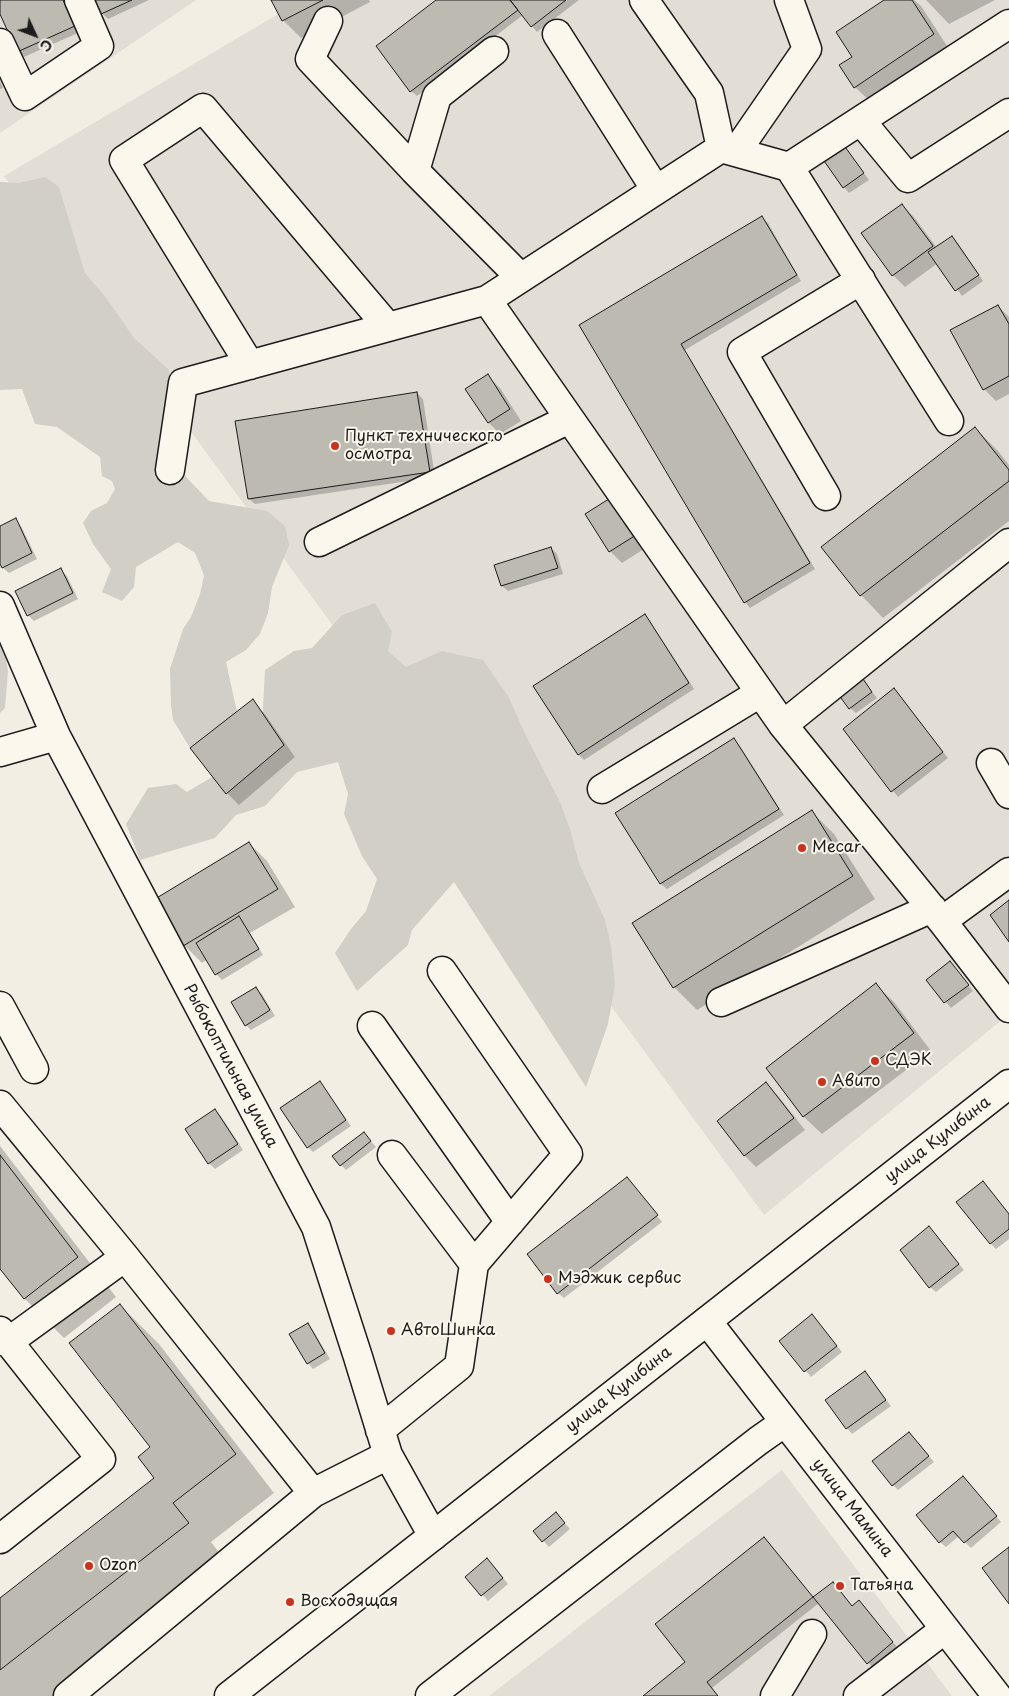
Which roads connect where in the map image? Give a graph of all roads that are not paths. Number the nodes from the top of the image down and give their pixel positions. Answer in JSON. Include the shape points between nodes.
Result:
{"nodes":[{"id":1,"x":78,"y":0,"type":"edge"},
{"id":2,"x":644,"y":0,"type":"edge"},
{"id":3,"x":789,"y":0,"type":"edge"},
{"id":4,"x":328,"y":21,"type":"dead end"},
{"id":5,"x":1009,"y":24,"type":"edge"},
{"id":6,"x":558,"y":34,"type":"dead end"},
{"id":7,"x":0,"y":43,"type":"edge"},
{"id":8,"x":494,"y":50,"type":"dead end"},
{"id":9,"x":1009,"y":113,"type":"edge"},
{"id":10,"x":861,"y":121,"type":"junction"},
{"id":11,"x":729,"y":150,"type":"junction"},
{"id":12,"x":789,"y":167,"type":"junction"},
{"id":13,"x":415,"y":171,"type":"junction"},
{"id":14,"x":656,"y":190,"type":"junction"},
{"id":15,"x":521,"y":278,"type":"junction"},
{"id":16,"x":861,"y":280,"type":"junction"},
{"id":17,"x":487,"y":300,"type":"junction"},
{"id":18,"x":388,"y":327,"type":"junction"},
{"id":19,"x":250,"y":365,"type":"junction"},
{"id":20,"x":569,"y":418,"type":"junction"},
{"id":21,"x":949,"y":421,"type":"dead end"},
{"id":22,"x":170,"y":470,"type":"dead end"},
{"id":23,"x":826,"y":496,"type":"dead end"},
{"id":24,"x":319,"y":542,"type":"dead end"},
{"id":25,"x":1009,"y":543,"type":"edge"},
{"id":26,"x":0,"y":606,"type":"edge"},
{"id":27,"x":760,"y":693,"type":"junction"},
{"id":28,"x":783,"y":725,"type":"junction"},
{"id":29,"x":56,"y":736,"type":"junction"},
{"id":30,"x":0,"y":752,"type":"edge"},
{"id":31,"x":991,"y":764,"type":"dead end"},
{"id":32,"x":602,"y":788,"type":"dead end"},
{"id":33,"x":1009,"y":794,"type":"edge"},
{"id":34,"x":1009,"y":872,"type":"edge"},
{"id":35,"x":937,"y":914,"type":"junction"},
{"id":36,"x":442,"y":971,"type":"dead end"},
{"id":37,"x":722,"y":1002,"type":"dead end"},
{"id":38,"x":0,"y":1006,"type":"edge"},
{"id":39,"x":1009,"y":1008,"type":"edge"},
{"id":40,"x":372,"y":1026,"type":"dead end"},
{"id":41,"x":34,"y":1069,"type":"dead end"},
{"id":42,"x":1009,"y":1084,"type":"edge"},
{"id":43,"x":0,"y":1105,"type":"edge"},
{"id":44,"x":392,"y":1155,"type":"dead end"},
{"id":45,"x":510,"y":1222,"type":"junction"},
{"id":46,"x":125,"y":1257,"type":"junction"},
{"id":47,"x":474,"y":1264,"type":"junction"},
{"id":48,"x":707,"y":1321,"type":"junction"},
{"id":49,"x":3,"y":1338,"type":"edge"},
{"id":50,"x":785,"y":1422,"type":"junction"},
{"id":51,"x":384,"y":1442,"type":"junction"},
{"id":52,"x":313,"y":1493,"type":"junction"},
{"id":53,"x":433,"y":1536,"type":"junction"},
{"id":54,"x":0,"y":1539,"type":"edge"},
{"id":55,"x":945,"y":1628,"type":"junction"},
{"id":56,"x":812,"y":1634,"type":"dead end"},
{"id":57,"x":68,"y":1696,"type":"edge"},
{"id":58,"x":229,"y":1696,"type":"edge"},
{"id":59,"x":430,"y":1696,"type":"edge"},
{"id":60,"x":775,"y":1696,"type":"edge"},
{"id":61,"x":858,"y":1696,"type":"edge"},
{"id":62,"x":997,"y":1696,"type":"edge"}],
"edges":[{"from":1,"to":7,"type":"street","via":[[100,46],[25,96]]},
{"from":2,"to":11,"type":"street","via":[[709,93]]},
{"from":3,"to":11,"type":"street","via":[[807,49]]},
{"from":4,"to":13,"type":"street","via":[[310,59]]},
{"from":5,"to":10,"type":"street"},
{"from":6,"to":14,"type":"street"},
{"from":8,"to":13,"type":"street","via":[[438,96]]},
{"from":9,"to":10,"type":"street","via":[[908,178]]},
{"from":10,"to":12,"type":"street"},
{"from":11,"to":12,"type":"street"},
{"from":11,"to":14,"type":"street"},
{"from":12,"to":16,"type":"street"},
{"from":13,"to":15,"type":"street"},
{"from":14,"to":15,"type":"street"},
{"from":15,"to":17,"type":"street"},
{"from":16,"to":21,"type":"street"},
{"from":16,"to":23,"type":"street","via":[[742,352]]},
{"from":17,"to":18,"type":"street"},
{"from":17,"to":20,"type":"street"},
{"from":18,"to":19,"type":"street"},
{"from":18,"to":19,"type":"street","via":[[203,108],[124,160]]},
{"from":19,"to":22,"type":"street","via":[[182,383]]},
{"from":20,"to":24,"type":"street"},
{"from":20,"to":27,"type":"street"},
{"from":25,"to":28,"type":"street"},
{"from":26,"to":29,"type":"street","name":"Рыбокоптильная улица"},
{"from":27,"to":28,"type":"street"},
{"from":27,"to":32,"type":"street"},
{"from":28,"to":35,"type":"street"},
{"from":29,"to":30,"type":"street"},
{"from":29,"to":51,"type":"street","name":"Рыбокоптильная улица","via":[[316,1228]]},
{"from":31,"to":33,"type":"street"},
{"from":34,"to":35,"type":"street"},
{"from":35,"to":37,"type":"street"},
{"from":35,"to":39,"type":"street"},
{"from":36,"to":45,"type":"street","via":[[568,1154]]},
{"from":38,"to":41,"type":"street"},
{"from":40,"to":45,"type":"street"},
{"from":42,"to":48,"type":"street","name":"улица Кулибина"},
{"from":43,"to":46,"type":"street"},
{"from":44,"to":47,"type":"street"},
{"from":45,"to":47,"type":"street"},
{"from":46,"to":49,"type":"street"},
{"from":46,"to":52,"type":"street"},
{"from":47,"to":51,"type":"street","via":[[460,1366]]},
{"from":48,"to":50,"type":"street","name":"улица Мамина"},
{"from":48,"to":53,"type":"street","name":"улица Кулибина"},
{"from":49,"to":54,"type":"street","via":[[101,1459]]},
{"from":50,"to":55,"type":"street","name":"улица Мамина"},
{"from":50,"to":59,"type":"street"},
{"from":51,"to":52,"type":"street"},
{"from":51,"to":53,"type":"street","name":"Рыбокоптильная улица"},
{"from":52,"to":57,"type":"street"},
{"from":53,"to":58,"type":"street","name":"улица Кулибина"},
{"from":55,"to":61,"type":"street"},
{"from":55,"to":62,"type":"street","name":"улица Мамина"},
{"from":56,"to":60,"type":"street"}]}
